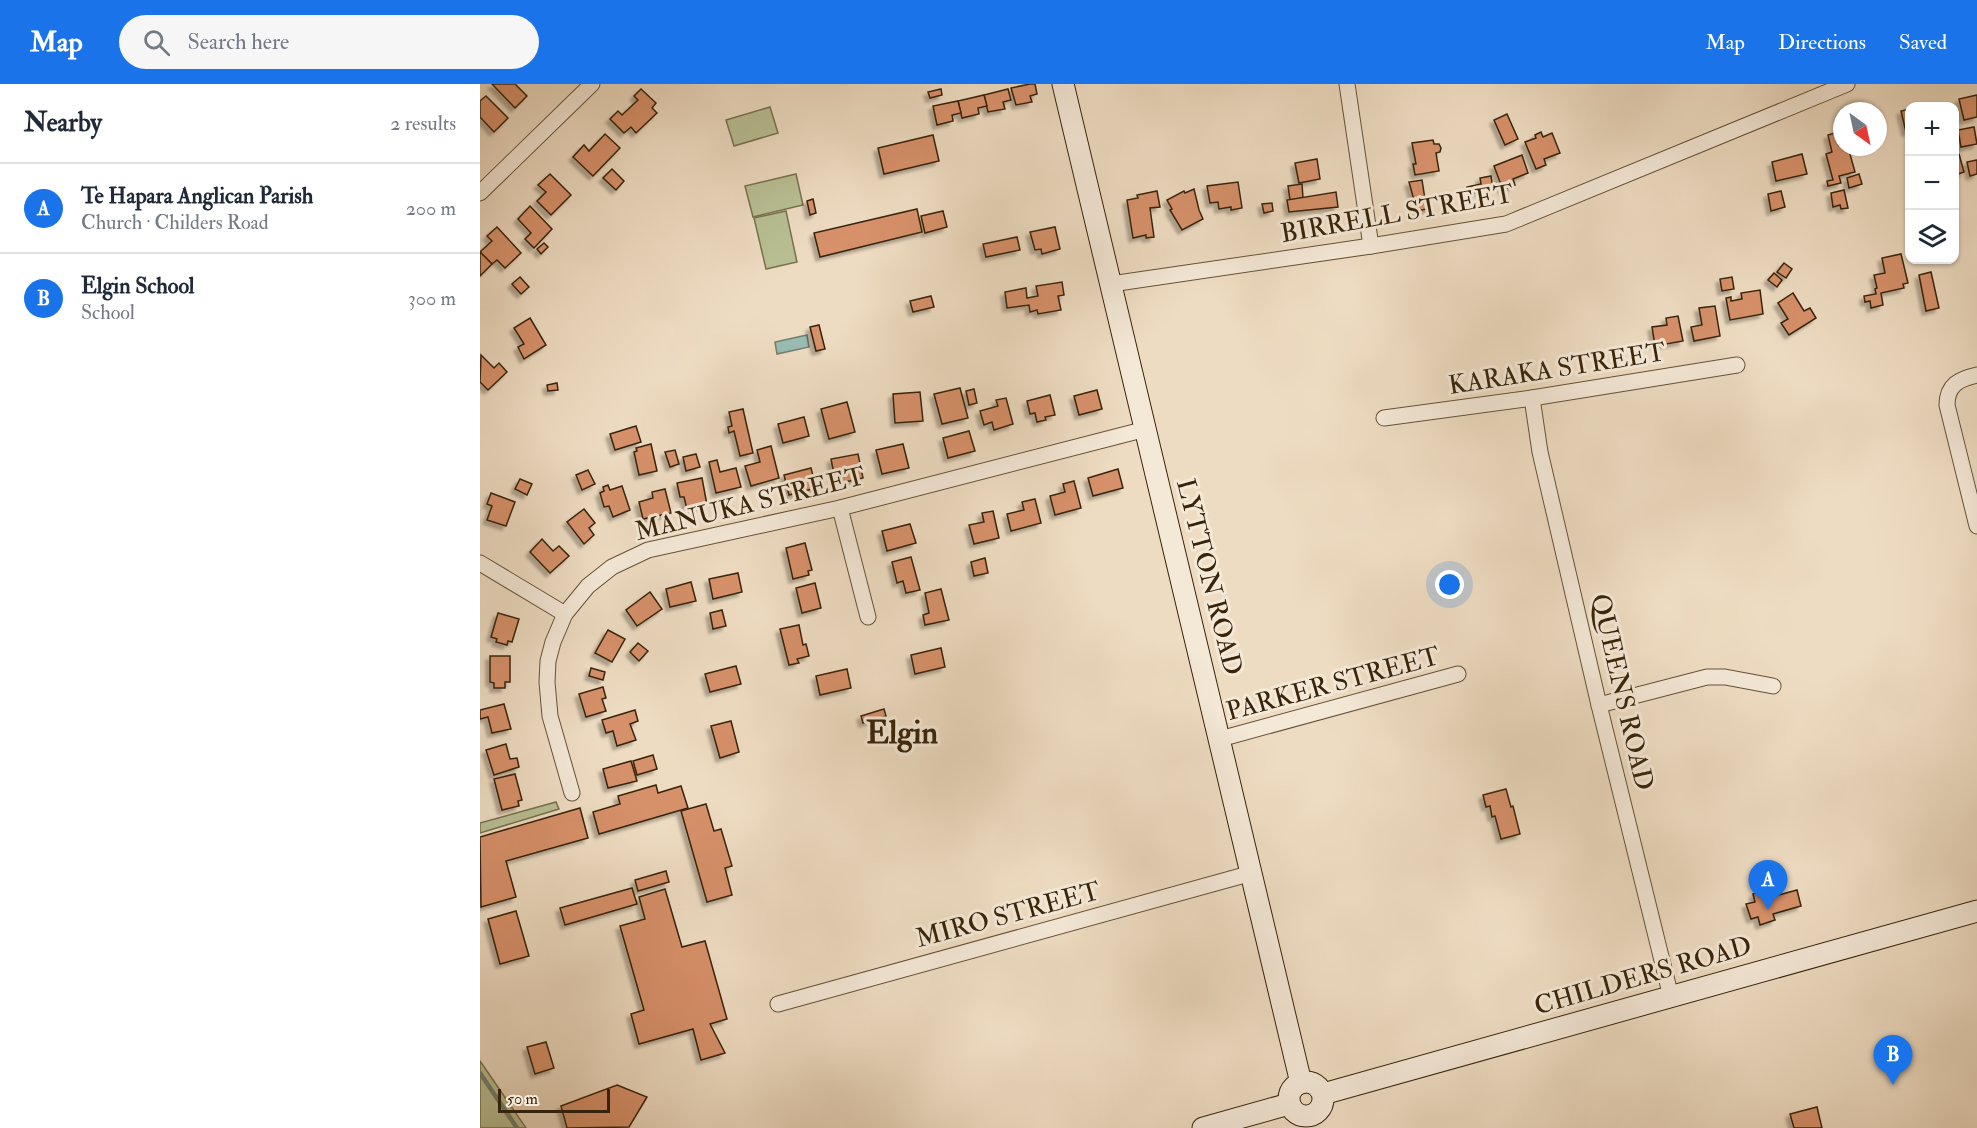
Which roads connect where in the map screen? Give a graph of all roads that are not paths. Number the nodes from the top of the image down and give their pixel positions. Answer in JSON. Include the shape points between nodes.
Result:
{"nodes":[{"id":1,"x":592,"y":84,"type":"edge"},
{"id":2,"x":1063,"y":84,"type":"edge"},
{"id":3,"x":1347,"y":84,"type":"edge"},
{"id":4,"x":1847,"y":84,"type":"edge"},
{"id":5,"x":480,"y":193,"type":"edge"},
{"id":6,"x":1371,"y":246,"type":"junction"},
{"id":7,"x":1111,"y":284,"type":"junction"},
{"id":8,"x":1737,"y":365,"type":"dead end"},
{"id":9,"x":1977,"y":375,"type":"edge"},
{"id":10,"x":1532,"y":398,"type":"junction"},
{"id":11,"x":1384,"y":418,"type":"dead end"},
{"id":12,"x":1146,"y":429,"type":"junction"},
{"id":13,"x":840,"y":508,"type":"junction"},
{"id":14,"x":1977,"y":526,"type":"edge"},
{"id":15,"x":480,"y":563,"type":"edge"},
{"id":16,"x":565,"y":614,"type":"junction"},
{"id":17,"x":868,"y":617,"type":"dead end"},
{"id":18,"x":1458,"y":674,"type":"dead end"},
{"id":19,"x":1773,"y":686,"type":"dead end"},
{"id":20,"x":1599,"y":705,"type":"junction"},
{"id":21,"x":1220,"y":739,"type":"junction"},
{"id":22,"x":572,"y":793,"type":"dead end"},
{"id":23,"x":1252,"y":873,"type":"junction"},
{"id":24,"x":1977,"y":911,"type":"edge"},
{"id":25,"x":1671,"y":997,"type":"junction"},
{"id":26,"x":778,"y":1004,"type":"dead end"},
{"id":27,"x":1301,"y":1083,"type":"junction"},
{"id":28,"x":1323,"y":1094,"type":"junction"},
{"id":29,"x":1289,"y":1104,"type":"junction"},
{"id":30,"x":1311,"y":1122,"type":"edge"},
{"id":31,"x":1203,"y":1128,"type":"edge"}],
"edges":[{"from":1,"to":5,"type":"street"},
{"from":2,"to":7,"type":"main road","name":"LYTTON ROAD"},
{"from":3,"to":6,"type":"street"},
{"from":4,"to":6,"type":"street","name":"BIRRELL STREET","via":[[1506,224]]},
{"from":6,"to":7,"type":"street","name":"BIRRELL STREET"},
{"from":7,"to":12,"type":"main road","name":"LYTTON ROAD"},
{"from":8,"to":10,"type":"street","name":"KARAKA STREET"},
{"from":9,"to":14,"type":"street","via":[[1950,387],[1947,396]]},
{"from":10,"to":11,"type":"street","name":"KARAKA STREET"},
{"from":10,"to":20,"type":"street","name":"QUEENS ROAD","via":[[1540,452]]},
{"from":12,"to":13,"type":"street","name":"MANUKA STREET"},
{"from":12,"to":21,"type":"main road","name":"LYTTON ROAD"},
{"from":13,"to":16,"type":"street","name":"MANUKA STREET","via":[[648,550],[612,567],[588,586]]},
{"from":13,"to":17,"type":"street"},
{"from":15,"to":16,"type":"street"},
{"from":16,"to":22,"type":"street","name":"MANUKA STREET","via":[[551,651],[547,682],[550,716]]},
{"from":18,"to":21,"type":"street","name":"PARKER STREET"},
{"from":19,"to":20,"type":"street","via":[[1725,676],[1707,677]]},
{"from":20,"to":25,"type":"street","name":"QUEENS ROAD"},
{"from":21,"to":23,"type":"main road","name":"LYTTON ROAD"},
{"from":23,"to":26,"type":"street","name":"MIRO STREET"},
{"from":23,"to":27,"type":"main road","name":"LYTTON ROAD"},
{"from":24,"to":25,"type":"main road","name":"CHILDERS ROAD"},
{"from":25,"to":28,"type":"main road","name":"CHILDERS ROAD"},
{"from":27,"to":28,"type":"main road","via":[[1316,1085]]},
{"from":27,"to":29,"type":"main road","via":[[1289,1091]]},
{"from":28,"to":30,"type":"main road","via":[[1324,1104]]},
{"from":29,"to":30,"type":"main road"},
{"from":29,"to":31,"type":"main road"}]}
